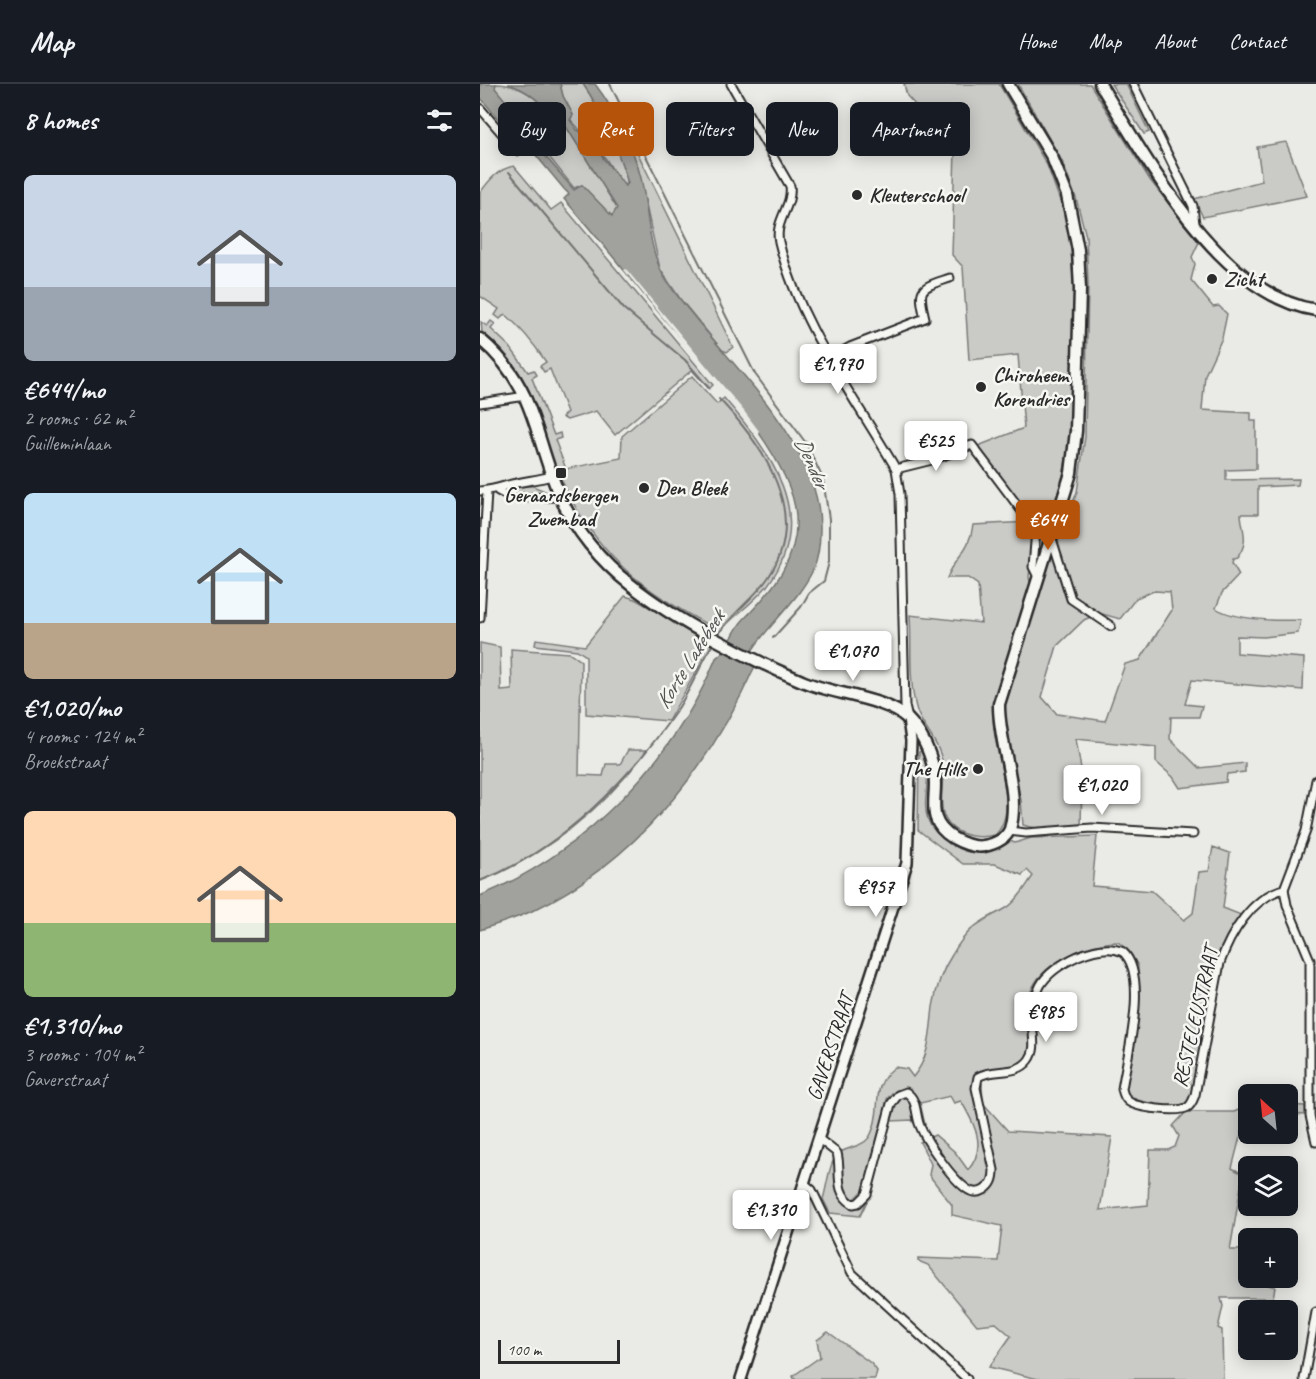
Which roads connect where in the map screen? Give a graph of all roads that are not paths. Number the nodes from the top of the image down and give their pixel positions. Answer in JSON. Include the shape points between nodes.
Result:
{"nodes":[{"id":1,"x":731,"y":84,"type":"edge"},
{"id":2,"x":1008,"y":84,"type":"edge"},
{"id":3,"x":1100,"y":84,"type":"edge"},
{"id":4,"x":1133,"y":84,"type":"edge"},
{"id":5,"x":480,"y":108,"type":"edge"},
{"id":6,"x":498,"y":129,"type":"edge"},
{"id":7,"x":1195,"y":224,"type":"junction"},
{"id":8,"x":950,"y":278,"type":"dead end"},
{"id":9,"x":1316,"y":310,"type":"edge"},
{"id":10,"x":480,"y":339,"type":"edge"},
{"id":11,"x":830,"y":358,"type":"junction"},
{"id":12,"x":526,"y":396,"type":"junction"},
{"id":13,"x":480,"y":403,"type":"edge"},
{"id":14,"x":896,"y":469,"type":"junction"},
{"id":15,"x":552,"y":476,"type":"junction"},
{"id":16,"x":484,"y":491,"type":"edge"},
{"id":17,"x":498,"y":491,"type":"junction"},
{"id":18,"x":561,"y":497,"type":"junction"},
{"id":19,"x":1052,"y":539,"type":"junction"},
{"id":20,"x":1039,"y":579,"type":"junction"},
{"id":21,"x":480,"y":618,"type":"edge"},
{"id":22,"x":1111,"y":626,"type":"dead end"},
{"id":23,"x":908,"y":719,"type":"junction"},
{"id":24,"x":1316,"y":780,"type":"edge"},
{"id":25,"x":1009,"y":831,"type":"junction"},
{"id":26,"x":1193,"y":834,"type":"dead end"},
{"id":27,"x":1284,"y":889,"type":"junction"},
{"id":28,"x":1313,"y":959,"type":"edge"},
{"id":29,"x":819,"y":1139,"type":"junction"},
{"id":30,"x":1316,"y":1142,"type":"edge"},
{"id":31,"x":804,"y":1182,"type":"junction"},
{"id":32,"x":1316,"y":1312,"type":"edge"},
{"id":33,"x":741,"y":1379,"type":"edge"},
{"id":34,"x":967,"y":1379,"type":"edge"},
{"id":35,"x":1304,"y":1379,"type":"edge"}],
"edges":[{"from":1,"to":11,"type":"street","via":[[790,186],[791,193],[778,222],[779,242],[807,318]]},
{"from":2,"to":19,"type":"main road","via":[[1052,157],[1067,195],[1078,250],[1076,431],[1071,473]]},
{"from":3,"to":7,"type":"main road","via":[[1174,200]]},
{"from":4,"to":7,"type":"street","via":[[1193,206]]},
{"from":5,"to":6,"type":"street"},
{"from":7,"to":9,"type":"main road","via":[[1252,283],[1299,308]]},
{"from":8,"to":11,"type":"street","via":[[944,283],[929,283],[922,290],[929,317]]},
{"from":10,"to":12,"type":"main road","via":[[502,360]]},
{"from":11,"to":14,"type":"street"},
{"from":12,"to":13,"type":"street"},
{"from":12,"to":15,"type":"main road"},
{"from":14,"to":20,"type":"street","via":[[970,446],[1036,530],[1033,567]]},
{"from":14,"to":23,"type":"street"},
{"from":15,"to":17,"type":"street","via":[[506,485]]},
{"from":15,"to":18,"type":"main road"},
{"from":16,"to":17,"type":"street"},
{"from":16,"to":21,"type":"street"},
{"from":17,"to":18,"type":"street","via":[[511,498]]},
{"from":18,"to":23,"type":"main road","via":[[583,535],[631,585],[708,634],[772,666],[824,689],[892,706]]},
{"from":19,"to":20,"type":"main road"},
{"from":19,"to":22,"type":"street","via":[[1071,599]]},
{"from":20,"to":25,"type":"main road","via":[[999,704],[1013,804]]},
{"from":23,"to":25,"type":"main road","via":[[928,747],[935,774],[935,818],[946,833],[964,844],[981,846],[998,842]]},
{"from":23,"to":29,"type":"street","name":"GAVERSTRAAT","via":[[909,856]]},
{"from":24,"to":27,"type":"street","via":[[1306,831]]},
{"from":25,"to":26,"type":"street","via":[[1092,828]]},
{"from":27,"to":28,"type":"street","via":[[1287,905]]},
{"from":27,"to":29,"type":"street","name":"RESTELEUSTRAAT","via":[[1274,891],[1239,924],[1220,963],[1195,1095],[1185,1109],[1132,1104],[1123,1094],[1133,1028],[1133,967],[1123,952],[1108,948],[1072,959],[1040,984],[1032,1007],[1034,1048],[1022,1068],[978,1077],[976,1088],[994,1170],[994,1180],[986,1189],[973,1192],[953,1173],[926,1138],[914,1101],[906,1092],[891,1104],[867,1194],[858,1203],[844,1197],[837,1153]]},
{"from":28,"to":30,"type":"street","via":[[1310,1116]]},
{"from":29,"to":31,"type":"street","name":"GAVERSTRAAT"},
{"from":31,"to":33,"type":"street","name":"GAVERSTRAAT"},
{"from":31,"to":34,"type":"street","via":[[812,1190],[852,1273]]},
{"from":32,"to":35,"type":"street"}]}
